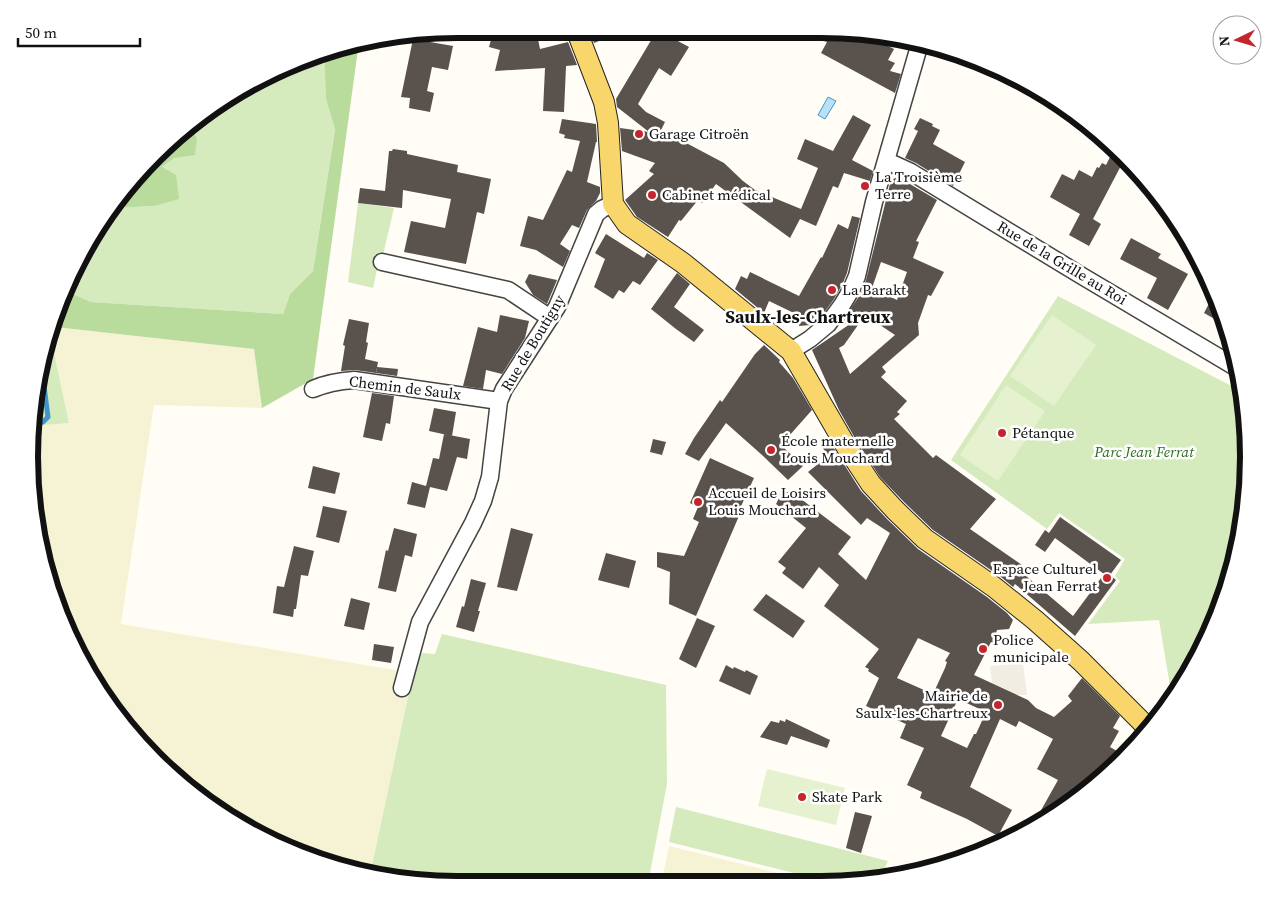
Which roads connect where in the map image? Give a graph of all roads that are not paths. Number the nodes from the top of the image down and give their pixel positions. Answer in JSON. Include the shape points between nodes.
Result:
{"nodes":[{"id":1,"x":580,"y":38,"type":"edge"},
{"id":2,"x":918,"y":50,"type":"edge"},
{"id":3,"x":887,"y":161,"type":"junction"},
{"id":4,"x":612,"y":204,"type":"junction"},
{"id":5,"x":382,"y":262,"type":"dead end"},
{"id":6,"x":550,"y":318,"type":"junction"},
{"id":7,"x":791,"y":351,"type":"junction"},
{"id":8,"x":1228,"y":363,"type":"edge"},
{"id":9,"x":313,"y":389,"type":"dead end"},
{"id":10,"x":499,"y":401,"type":"junction"},
{"id":11,"x":402,"y":688,"type":"dead end"},
{"id":12,"x":1144,"y":724,"type":"edge"}],
"edges":[{"from":1,"to":4,"type":"main road","via":[[597,81],[608,122]]},
{"from":2,"to":3,"type":"street"},
{"from":3,"to":7,"type":"street","via":[[851,290],[828,324]]},
{"from":3,"to":8,"type":"street","name":"Rue de la Grille au Roi"},
{"from":4,"to":6,"type":"street","name":"Rue de Boutigny","via":[[596,214]]},
{"from":4,"to":7,"type":"main road","via":[[627,224],[683,263]]},
{"from":5,"to":6,"type":"street","via":[[508,290]]},
{"from":6,"to":10,"type":"street","name":"Rue de Boutigny"},
{"from":7,"to":12,"type":"main road","via":[[846,446],[871,484],[895,510],[925,539],[1035,620],[1081,660]]},
{"from":9,"to":10,"type":"street","name":"Chemin de Saulx","via":[[354,380]]},
{"from":10,"to":11,"type":"street","name":"Rue de Boutigny","via":[[490,477],[483,500],[420,622]]}]}
